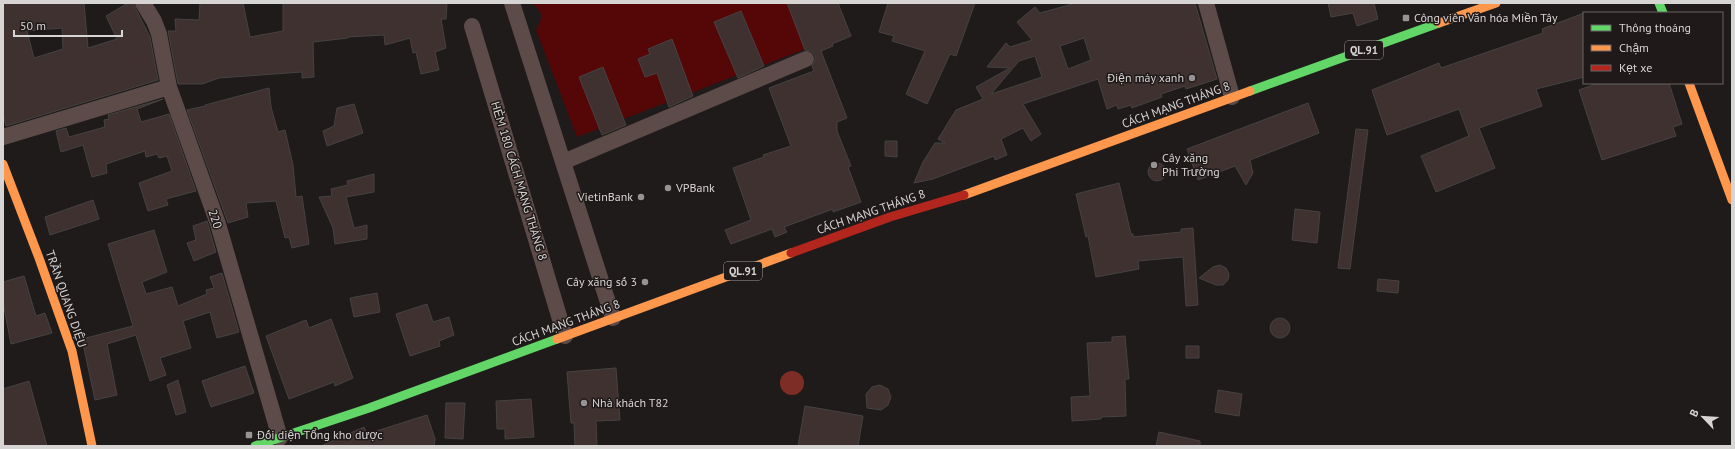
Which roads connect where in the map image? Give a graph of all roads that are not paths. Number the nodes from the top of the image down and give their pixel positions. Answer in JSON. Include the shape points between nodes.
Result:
{"nodes":[{"id":1,"x":143,"y":3,"type":"edge"},
{"id":2,"x":512,"y":3,"type":"edge"},
{"id":3,"x":1206,"y":3,"type":"edge"},
{"id":4,"x":1496,"y":3,"type":"edge"},
{"id":5,"x":472,"y":26,"type":"dead end"},
{"id":6,"x":806,"y":59,"type":"dead end"},
{"id":7,"x":1689,"y":84,"type":"edge"},
{"id":8,"x":169,"y":87,"type":"junction"},
{"id":9,"x":1232,"y":97,"type":"junction"},
{"id":10,"x":3,"y":137,"type":"edge"},
{"id":11,"x":563,"y":162,"type":"junction"},
{"id":12,"x":3,"y":164,"type":"edge"},
{"id":13,"x":1732,"y":200,"type":"edge"},
{"id":14,"x":613,"y":318,"type":"junction"},
{"id":15,"x":565,"y":336,"type":"junction"},
{"id":16,"x":280,"y":438,"type":"junction"},
{"id":17,"x":92,"y":446,"type":"edge"},
{"id":18,"x":254,"y":446,"type":"edge"}],
"edges":[{"from":1,"to":8,"type":"street","name":"220","via":[[159,34]]},
{"from":2,"to":11,"type":"street"},
{"from":3,"to":9,"type":"street"},
{"from":4,"to":9,"type":"main road","name":"CÁCH MẠNG THÁNG 8","number":"QL.91"},
{"from":5,"to":15,"type":"street","name":"HẺM 180 CÁCH MẠNG THÁNG 8"},
{"from":6,"to":11,"type":"street"},
{"from":7,"to":13,"type":"main road"},
{"from":8,"to":10,"type":"street"},
{"from":8,"to":16,"type":"street","name":"220","via":[[218,224]]},
{"from":9,"to":14,"type":"main road","name":"CÁCH MẠNG THÁNG 8","number":"QL.91","via":[[978,191],[890,217]]},
{"from":11,"to":14,"type":"street"},
{"from":12,"to":17,"type":"main road","name":"TRẦN QUANG DIỆU","via":[[72,351]]},
{"from":14,"to":15,"type":"main road","name":"CÁCH MẠNG THÁNG 8","number":"QL.91"},
{"from":15,"to":16,"type":"main road","name":"CÁCH MẠNG THÁNG 8","number":"QL.91"},
{"from":16,"to":18,"type":"main road","name":"CÁCH MẠNG THÁNG 8","number":"QL.91"}]}
